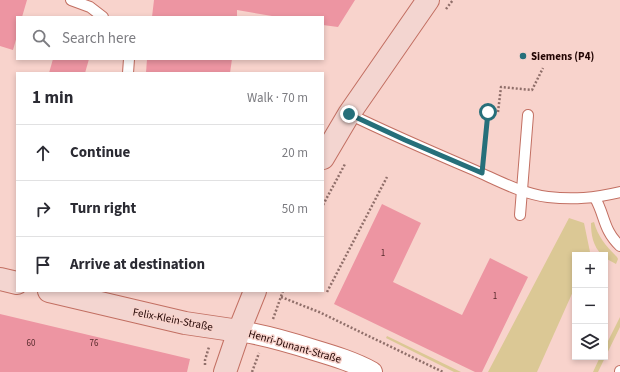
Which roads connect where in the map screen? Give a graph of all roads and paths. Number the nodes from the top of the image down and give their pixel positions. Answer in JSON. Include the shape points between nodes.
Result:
{"nodes":[{"id":1,"x":71,"y":0,"type":"edge"},
{"id":2,"x":428,"y":0,"type":"edge"},
{"id":3,"x":102,"y":16,"type":"edge"},
{"id":4,"x":129,"y":60,"type":"edge"},
{"id":5,"x":543,"y":68,"type":"dead end"},
{"id":6,"x":128,"y":72,"type":"edge"},
{"id":7,"x":488,"y":112,"type":"dead end"},
{"id":8,"x":498,"y":112,"type":"dead end"},
{"id":9,"x":349,"y":114,"type":"junction"},
{"id":10,"x":528,"y":115,"type":"dead end"},
{"id":11,"x":324,"y":156,"type":"edge"},
{"id":12,"x":482,"y":173,"type":"junction"},
{"id":13,"x":387,"y":177,"type":"dead end"},
{"id":14,"x":521,"y":190,"type":"junction"},
{"id":15,"x":620,"y":192,"type":"edge"},
{"id":16,"x":595,"y":198,"type":"junction"},
{"id":17,"x":520,"y":215,"type":"dead end"},
{"id":18,"x":620,"y":246,"type":"edge"},
{"id":19,"x":0,"y":279,"type":"edge"},
{"id":20,"x":16,"y":283,"type":"edge"},
{"id":21,"x":54,"y":292,"type":"edge"},
{"id":22,"x":255,"y":292,"type":"edge"},
{"id":23,"x":327,"y":292,"type":"dead end"},
{"id":24,"x":281,"y":297,"type":"dead end"},
{"id":25,"x":239,"y":330,"type":"junction"},
{"id":26,"x":365,"y":370,"type":"edge"},
{"id":27,"x":225,"y":372,"type":"edge"},
{"id":28,"x":443,"y":372,"type":"edge"}],
"edges":[{"from":1,"to":3,"type":"lane","via":[[90,7]]},
{"from":2,"to":9,"type":"street"},
{"from":4,"to":6,"type":"lane"},
{"from":5,"to":8,"type":"path","via":[[532,90],[501,87]]},
{"from":7,"to":12,"type":"path"},
{"from":9,"to":11,"type":"street"},
{"from":9,"to":12,"type":"lane"},
{"from":10,"to":14,"type":"lane"},
{"from":12,"to":14,"type":"lane"},
{"from":13,"to":23,"type":"path"},
{"from":14,"to":16,"type":"lane","via":[[547,197]]},
{"from":14,"to":17,"type":"lane"},
{"from":15,"to":16,"type":"lane"},
{"from":16,"to":18,"type":"lane","via":[[604,223]]},
{"from":19,"to":20,"type":"street"},
{"from":21,"to":25,"type":"street","name":"Felix-Klein-Straße","via":[[107,302],[186,324]]},
{"from":22,"to":25,"type":"street"},
{"from":24,"to":28,"type":"path","via":[[319,312]]},
{"from":25,"to":26,"type":"street","name":"Henri-Dunant-Straße","via":[[294,344]]},
{"from":25,"to":27,"type":"street"}]}
